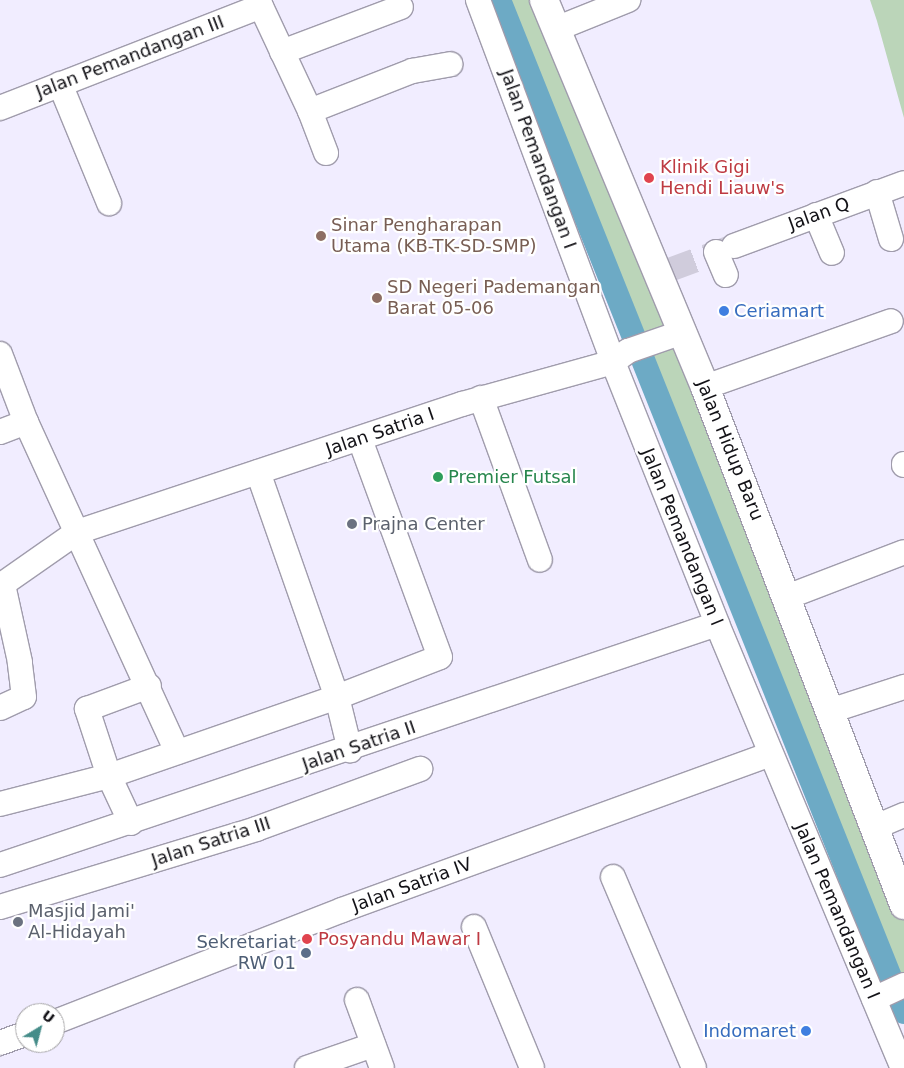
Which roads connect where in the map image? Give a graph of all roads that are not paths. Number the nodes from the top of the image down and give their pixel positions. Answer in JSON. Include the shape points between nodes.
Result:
{"nodes":[{"id":1,"x":478,"y":0,"type":"edge"},
{"id":2,"x":544,"y":0,"type":"edge"},
{"id":3,"x":628,"y":0,"type":"edge"},
{"id":4,"x":259,"y":3,"type":"edge"},
{"id":5,"x":401,"y":7,"type":"dead end"},
{"id":6,"x":556,"y":29,"type":"junction"},
{"id":7,"x":282,"y":52,"type":"junction"},
{"id":8,"x":450,"y":64,"type":"dead end"},
{"id":9,"x":60,"y":84,"type":"junction"},
{"id":10,"x":0,"y":108,"type":"edge"},
{"id":11,"x":310,"y":111,"type":"junction"},
{"id":12,"x":326,"y":153,"type":"dead end"},
{"id":13,"x":904,"y":183,"type":"edge"},
{"id":14,"x":877,"y":192,"type":"junction"},
{"id":15,"x":109,"y":203,"type":"dead end"},
{"id":16,"x":816,"y":215,"type":"junction"},
{"id":17,"x":891,"y":239,"type":"dead end"},
{"id":18,"x":832,"y":253,"type":"dead end"},
{"id":19,"x":726,"y":275,"type":"dead end"},
{"id":20,"x":892,"y":321,"type":"dead end"},
{"id":21,"x":681,"y":333,"type":"junction"},
{"id":22,"x":0,"y":354,"type":"edge"},
{"id":23,"x":620,"y":357,"type":"junction"},
{"id":24,"x":705,"y":387,"type":"junction"},
{"id":25,"x":482,"y":398,"type":"junction"},
{"id":26,"x":26,"y":422,"type":"junction"},
{"id":27,"x":0,"y":432,"type":"edge"},
{"id":28,"x":360,"y":440,"type":"junction"},
{"id":29,"x":258,"y":472,"type":"junction"},
{"id":30,"x":77,"y":532,"type":"junction"},
{"id":31,"x":904,"y":552,"type":"edge"},
{"id":32,"x":540,"y":560,"type":"dead end"},
{"id":33,"x":2,"y":586,"type":"edge"},
{"id":34,"x":787,"y":597,"type":"junction"},
{"id":35,"x":717,"y":624,"type":"junction"},
{"id":36,"x":149,"y":686,"type":"junction"},
{"id":37,"x":904,"y":686,"type":"edge"},
{"id":38,"x":337,"y":697,"type":"junction"},
{"id":39,"x":0,"y":708,"type":"edge"},
{"id":40,"x":830,"y":711,"type":"junction"},
{"id":41,"x":350,"y":750,"type":"junction"},
{"id":42,"x":177,"y":752,"type":"junction"},
{"id":43,"x":771,"y":754,"type":"junction"},
{"id":44,"x":420,"y":769,"type":"dead end"},
{"id":45,"x":109,"y":776,"type":"junction"},
{"id":46,"x":0,"y":804,"type":"edge"},
{"id":47,"x":904,"y":815,"type":"edge"},
{"id":48,"x":131,"y":823,"type":"junction"},
{"id":49,"x":873,"y":828,"type":"junction"},
{"id":50,"x":0,"y":865,"type":"edge"},
{"id":51,"x":613,"y":877,"type":"dead end"},
{"id":52,"x":904,"y":905,"type":"edge"},
{"id":53,"x":0,"y":907,"type":"edge"},
{"id":54,"x":474,"y":927,"type":"dead end"},
{"id":55,"x":888,"y":992,"type":"edge"},
{"id":56,"x":357,"y":1000,"type":"dead end"},
{"id":57,"x":65,"y":1018,"type":"edge"},
{"id":58,"x":15,"y":1038,"type":"edge"},
{"id":59,"x":0,"y":1043,"type":"edge"},
{"id":60,"x":373,"y":1045,"type":"junction"},
{"id":61,"x":308,"y":1068,"type":"edge"},
{"id":62,"x":382,"y":1068,"type":"edge"},
{"id":63,"x":532,"y":1068,"type":"edge"},
{"id":64,"x":694,"y":1068,"type":"edge"},
{"id":65,"x":903,"y":1068,"type":"edge"}],
"edges":[{"from":1,"to":23,"type":"street","name":"Jalan Pemandangan I"},
{"from":2,"to":6,"type":"street","name":"Jalan Hidup Baru"},
{"from":3,"to":6,"type":"street"},
{"from":4,"to":7,"type":"street"},
{"from":4,"to":9,"type":"street","name":"Jalan Pemandangan III"},
{"from":5,"to":7,"type":"street"},
{"from":6,"to":21,"type":"street","name":"Jalan Hidup Baru","via":[[666,271]]},
{"from":7,"to":11,"type":"street"},
{"from":8,"to":11,"type":"street","via":[[412,71]]},
{"from":9,"to":10,"type":"street","name":"Jalan Pemandangan III"},
{"from":9,"to":15,"type":"street"},
{"from":11,"to":12,"type":"street"},
{"from":13,"to":14,"type":"street","name":"Jalan Q"},
{"from":14,"to":16,"type":"street","name":"Jalan Q"},
{"from":14,"to":17,"type":"street"},
{"from":16,"to":18,"type":"street"},
{"from":16,"to":19,"type":"street","name":"Jalan Q","via":[[725,249]]},
{"from":20,"to":24,"type":"street"},
{"from":21,"to":23,"type":"street","name":"Jalan Satria I"},
{"from":21,"to":24,"type":"street","name":"Jalan Hidup Baru"},
{"from":22,"to":26,"type":"street"},
{"from":23,"to":25,"type":"street","name":"Jalan Satria I"},
{"from":23,"to":35,"type":"street","name":"Jalan Pemandangan I"},
{"from":24,"to":34,"type":"street","name":"Jalan Hidup Baru"},
{"from":25,"to":28,"type":"street","name":"Jalan Satria I"},
{"from":25,"to":32,"type":"street"},
{"from":26,"to":27,"type":"street"},
{"from":26,"to":30,"type":"street"},
{"from":28,"to":29,"type":"street","name":"Jalan Satria I"},
{"from":28,"to":38,"type":"street","via":[[440,657]]},
{"from":29,"to":30,"type":"street","name":"Jalan Satria I"},
{"from":29,"to":38,"type":"street"},
{"from":30,"to":33,"type":"street","name":"Jalan Satria I"},
{"from":30,"to":36,"type":"street"},
{"from":31,"to":34,"type":"street"},
{"from":33,"to":39,"type":"street","via":[[20,662],[24,697]]},
{"from":34,"to":40,"type":"street","name":"Jalan Hidup Baru"},
{"from":35,"to":41,"type":"street","name":"Jalan Satria II"},
{"from":35,"to":43,"type":"street","name":"Jalan Pemandangan I"},
{"from":36,"to":42,"type":"street"},
{"from":36,"to":45,"type":"street","via":[[87,709]]},
{"from":37,"to":40,"type":"street"},
{"from":38,"to":41,"type":"street"},
{"from":38,"to":42,"type":"street"},
{"from":40,"to":49,"type":"street","name":"Jalan Hidup Baru"},
{"from":41,"to":48,"type":"street","name":"Jalan Satria II"},
{"from":42,"to":45,"type":"street"},
{"from":43,"to":55,"type":"street","name":"Jalan Pemandangan I"},
{"from":43,"to":57,"type":"street","name":"Jalan Satria IV","via":[[342,910]]},
{"from":44,"to":53,"type":"street","name":"Jalan Satria III","via":[[256,829]]},
{"from":45,"to":46,"type":"street"},
{"from":45,"to":48,"type":"street"},
{"from":47,"to":49,"type":"street"},
{"from":48,"to":50,"type":"street","name":"Jalan Satria II"},
{"from":49,"to":52,"type":"street","name":"Jalan Hidup Baru"},
{"from":51,"to":64,"type":"street"},
{"from":54,"to":63,"type":"street"},
{"from":55,"to":65,"type":"street","name":"Jalan Pemandangan I"},
{"from":56,"to":60,"type":"street"},
{"from":58,"to":59,"type":"street"},
{"from":60,"to":61,"type":"street"},
{"from":60,"to":62,"type":"street"}]}
